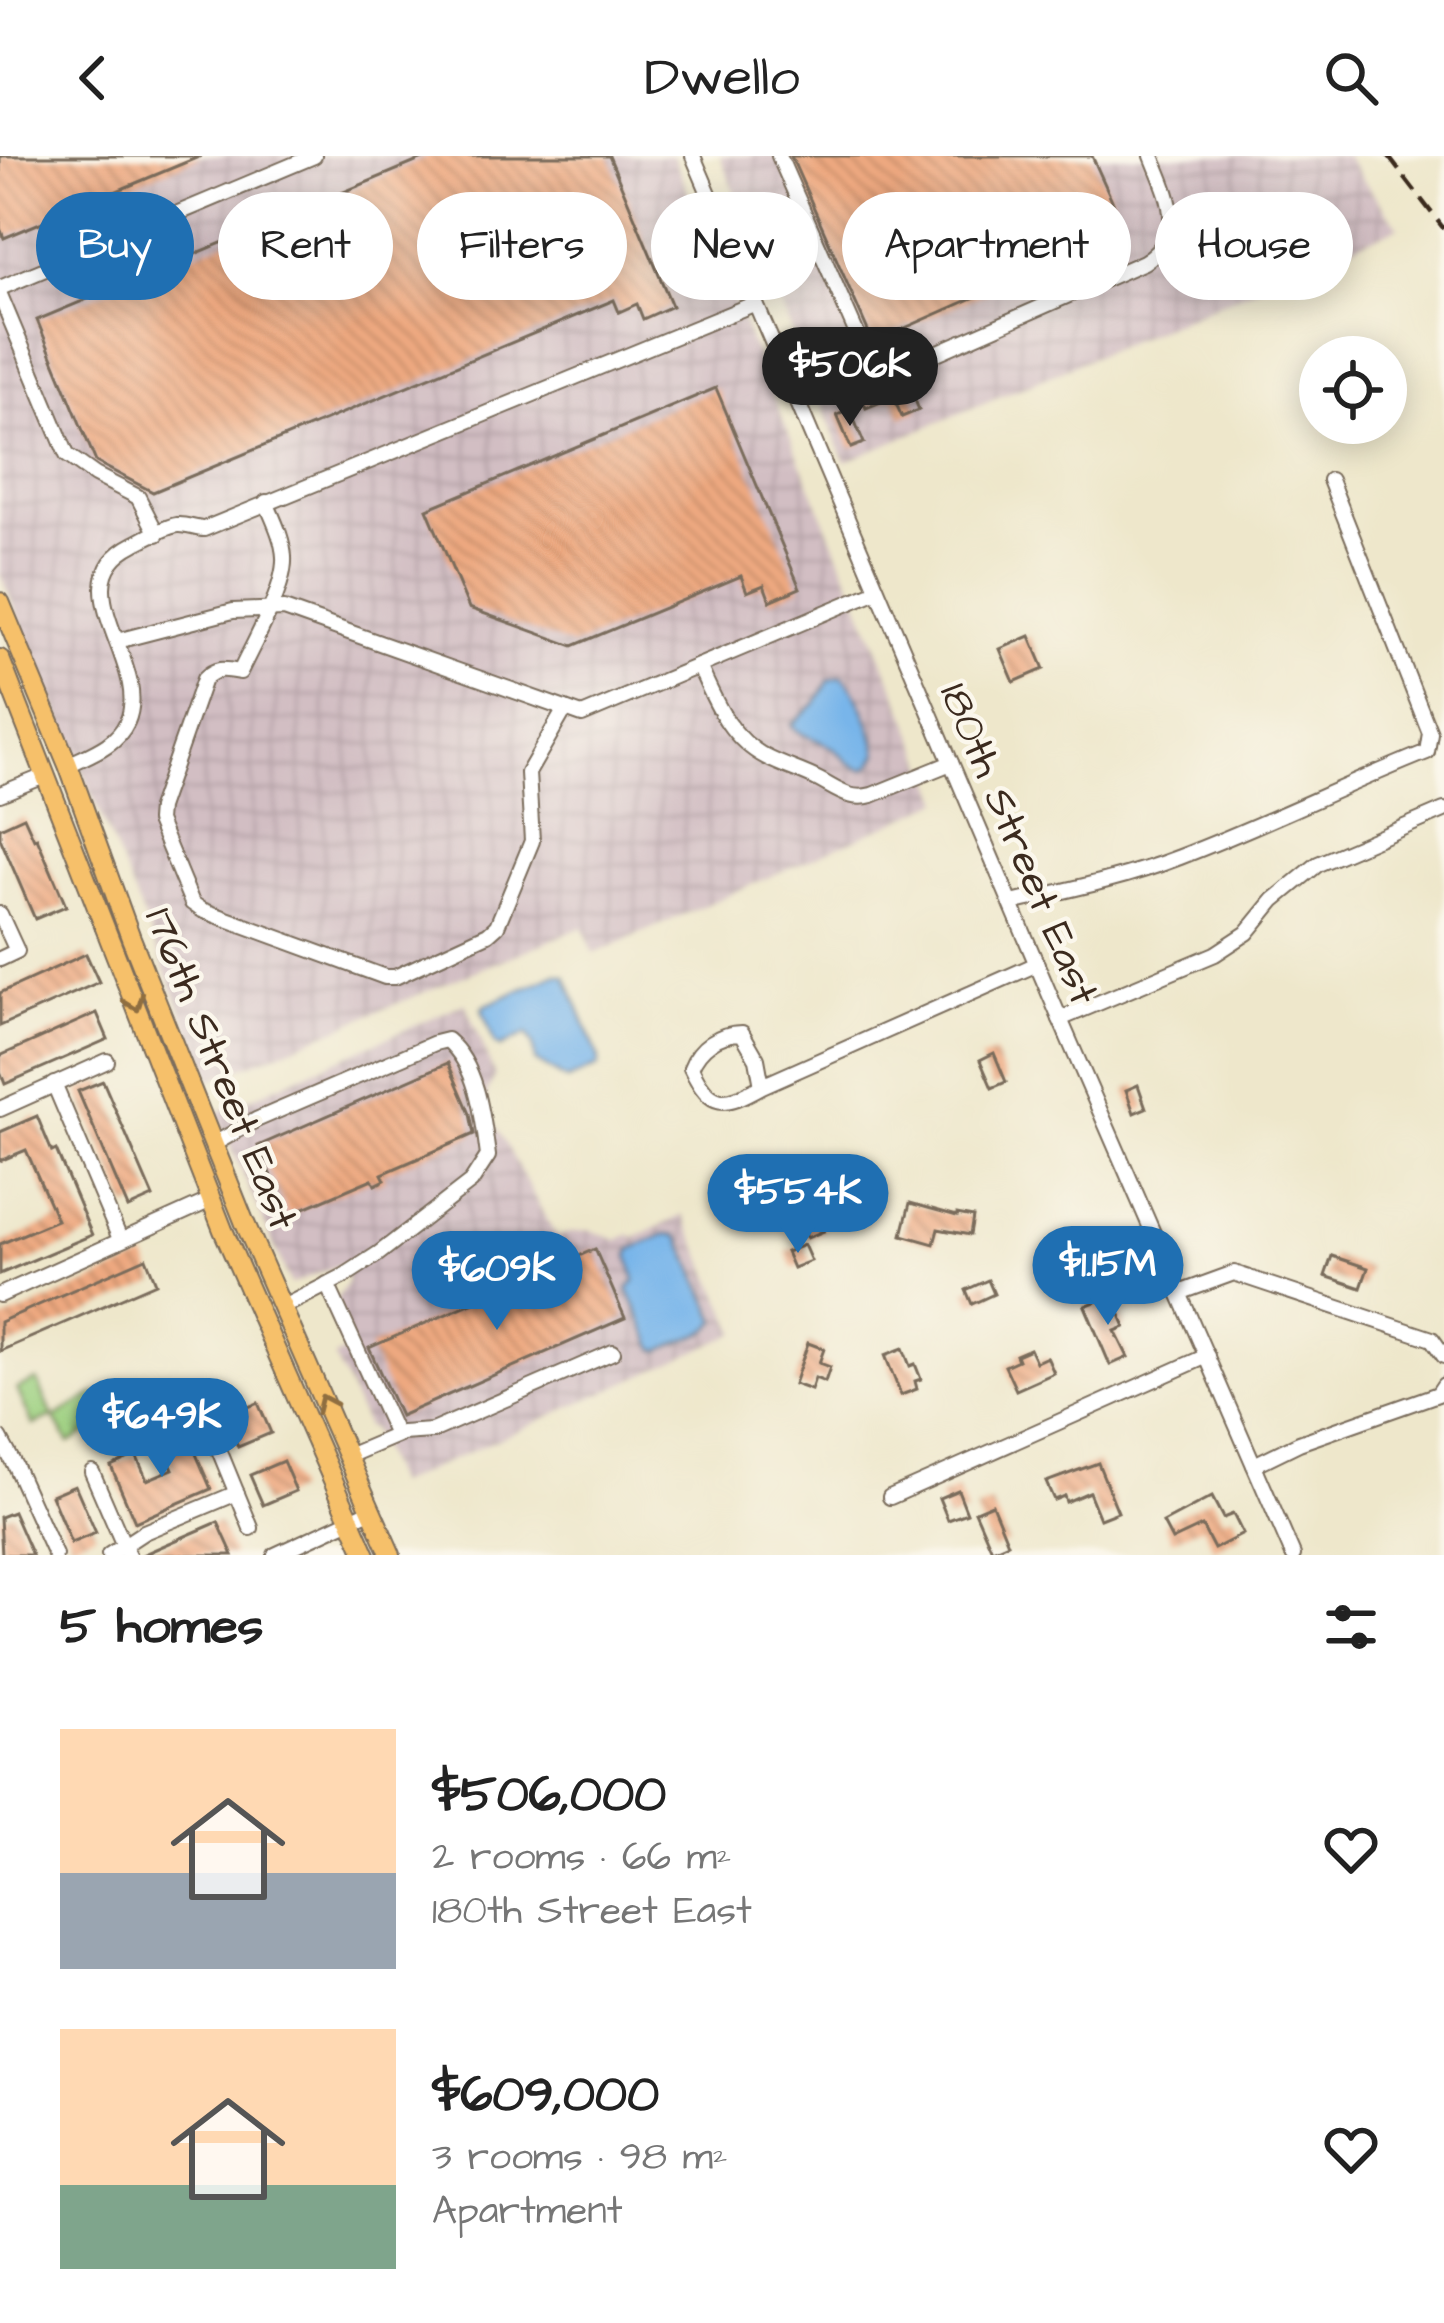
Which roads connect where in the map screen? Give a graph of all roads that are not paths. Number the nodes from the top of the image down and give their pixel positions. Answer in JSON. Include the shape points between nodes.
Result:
{"nodes":[{"id":1,"x":314,"y":156,"type":"edge"},
{"id":2,"x":693,"y":156,"type":"edge"},
{"id":3,"x":779,"y":156,"type":"edge"},
{"id":4,"x":1152,"y":156,"type":"edge"},
{"id":5,"x":0,"y":292,"type":"edge"},
{"id":6,"x":756,"y":303,"type":"junction"},
{"id":7,"x":1330,"y":480,"type":"dead end"},
{"id":8,"x":266,"y":502,"type":"junction"},
{"id":9,"x":157,"y":534,"type":"junction"},
{"id":10,"x":878,"y":591,"type":"junction"},
{"id":11,"x":0,"y":602,"type":"edge"},
{"id":12,"x":270,"y":608,"type":"junction"},
{"id":13,"x":117,"y":641,"type":"junction"},
{"id":14,"x":0,"y":659,"type":"edge"},
{"id":15,"x":699,"y":666,"type":"junction"},
{"id":16,"x":565,"y":709,"type":"junction"},
{"id":17,"x":951,"y":763,"type":"junction"},
{"id":18,"x":68,"y":765,"type":"junction"},
{"id":19,"x":47,"y":775,"type":"junction"},
{"id":20,"x":0,"y":794,"type":"edge"},
{"id":21,"x":57,"y":801,"type":"junction"},
{"id":22,"x":1444,"y":810,"type":"edge"},
{"id":23,"x":1011,"y":903,"type":"junction"},
{"id":24,"x":0,"y":914,"type":"edge"},
{"id":25,"x":131,"y":938,"type":"junction"},
{"id":26,"x":0,"y":959,"type":"edge"},
{"id":27,"x":1037,"y":964,"type":"junction"},
{"id":28,"x":1060,"y":1019,"type":"junction"},
{"id":29,"x":107,"y":1061,"type":"dead end"},
{"id":30,"x":54,"y":1084,"type":"junction"},
{"id":31,"x":762,"y":1087,"type":"junction"},
{"id":32,"x":0,"y":1109,"type":"edge"},
{"id":33,"x":214,"y":1144,"type":"junction"},
{"id":34,"x":211,"y":1199,"type":"junction"},
{"id":35,"x":120,"y":1239,"type":"junction"},
{"id":36,"x":327,"y":1284,"type":"junction"},
{"id":37,"x":1180,"y":1293,"type":"junction"},
{"id":38,"x":0,"y":1295,"type":"edge"},
{"id":39,"x":283,"y":1307,"type":"junction"},
{"id":40,"x":614,"y":1352,"type":"dead end"},
{"id":41,"x":1207,"y":1355,"type":"junction"},
{"id":42,"x":1444,"y":1356,"type":"edge"},
{"id":43,"x":1444,"y":1385,"type":"edge"},
{"id":44,"x":208,"y":1423,"type":"dead end"},
{"id":45,"x":395,"y":1435,"type":"junction"},
{"id":46,"x":0,"y":1438,"type":"edge"},
{"id":47,"x":348,"y":1456,"type":"junction"},
{"id":48,"x":1254,"y":1466,"type":"junction"},
{"id":49,"x":92,"y":1472,"type":"dead end"},
{"id":50,"x":237,"y":1493,"type":"junction"},
{"id":51,"x":890,"y":1497,"type":"dead end"},
{"id":52,"x":372,"y":1510,"type":"junction"},
{"id":53,"x":350,"y":1520,"type":"junction"},
{"id":54,"x":251,"y":1528,"type":"dead end"},
{"id":55,"x":126,"y":1550,"type":"edge"},
{"id":56,"x":55,"y":1555,"type":"edge"},
{"id":57,"x":109,"y":1555,"type":"edge"},
{"id":58,"x":275,"y":1555,"type":"edge"},
{"id":59,"x":366,"y":1555,"type":"edge"},
{"id":60,"x":391,"y":1555,"type":"edge"},
{"id":61,"x":1293,"y":1555,"type":"edge"}],
"edges":[{"from":1,"to":5,"type":"street"},
{"from":2,"to":6,"type":"street","name":"180th Street East"},
{"from":3,"to":4,"type":"street","via":[[870,364],[886,370],[1159,252],[1172,212]]},
{"from":5,"to":9,"type":"street","via":[[67,455],[138,497]]},
{"from":6,"to":8,"type":"street"},
{"from":6,"to":10,"type":"street","name":"180th Street East"},
{"from":7,"to":23,"type":"street","via":[[1430,733],[1427,752],[1182,857]]},
{"from":8,"to":9,"type":"street","via":[[204,529],[176,525]]},
{"from":8,"to":12,"type":"street","via":[[284,558]]},
{"from":9,"to":13,"type":"street","via":[[129,546],[104,574]]},
{"from":10,"to":15,"type":"street"},
{"from":10,"to":17,"type":"street","name":"180th Street East"},
{"from":11,"to":18,"type":"main road","name":"176th Street East"},
{"from":12,"to":13,"type":"street","via":[[232,610]]},
{"from":12,"to":16,"type":"street"},
{"from":12,"to":16,"type":"street","via":[[240,672],[221,668],[204,679],[158,821],[202,910],[385,976],[497,926],[532,841],[528,773]]},
{"from":13,"to":18,"type":"street","via":[[132,696],[129,716],[115,739]]},
{"from":14,"to":19,"type":"main road","name":"176th Street East"},
{"from":15,"to":16,"type":"street","via":[[582,715]]},
{"from":15,"to":17,"type":"street","via":[[721,715],[752,748],[846,796],[872,795]]},
{"from":17,"to":23,"type":"street","name":"180th Street East"},
{"from":18,"to":25,"type":"main road","name":"176th Street East"},
{"from":19,"to":20,"type":"street"},
{"from":19,"to":21,"type":"main road","name":"176th Street East"},
{"from":21,"to":25,"type":"main road","via":[[75,825],[120,935]]},
{"from":21,"to":34,"type":"main road","name":"176th Street East","one_way":true},
{"from":22,"to":28,"type":"street","via":[[1318,864],[1232,945]]},
{"from":23,"to":27,"type":"street","name":"180th Street East"},
{"from":24,"to":26,"type":"street","via":[[17,951]]},
{"from":25,"to":33,"type":"main road","name":"176th Street East"},
{"from":27,"to":28,"type":"street","name":"180th Street East"},
{"from":27,"to":31,"type":"street"},
{"from":28,"to":37,"type":"street","name":"180th Street East"},
{"from":29,"to":30,"type":"street"},
{"from":30,"to":32,"type":"street"},
{"from":30,"to":35,"type":"street"},
{"from":31,"to":31,"type":"street","via":[[723,1103],[705,1093],[692,1063],[727,1033],[742,1033]]},
{"from":33,"to":36,"type":"street","via":[[435,1043],[457,1048],[471,1075],[488,1156],[471,1182]]},
{"from":33,"to":39,"type":"main road","name":"176th Street East"},
{"from":34,"to":35,"type":"street"},
{"from":34,"to":53,"type":"main road","name":"176th Street East"},
{"from":35,"to":38,"type":"street"},
{"from":36,"to":39,"type":"street"},
{"from":36,"to":45,"type":"street"},
{"from":37,"to":41,"type":"street","name":"180th Street East"},
{"from":37,"to":42,"type":"street","via":[[1234,1273],[1432,1340]]},
{"from":47,"to":39,"type":"main road","name":"176th Street East","one_way":true},
{"from":40,"to":45,"type":"street","via":[[432,1431]]},
{"from":41,"to":48,"type":"street","name":"180th Street East"},
{"from":41,"to":51,"type":"street"},
{"from":43,"to":48,"type":"street"},
{"from":44,"to":50,"type":"street"},
{"from":45,"to":47,"type":"street"},
{"from":46,"to":56,"type":"street"},
{"from":47,"to":52,"type":"main road","name":"176th Street East"},
{"from":48,"to":61,"type":"street","name":"180th Street East"},
{"from":49,"to":55,"type":"street"},
{"from":50,"to":54,"type":"street"},
{"from":50,"to":55,"type":"street","via":[[144,1532]]},
{"from":52,"to":53,"type":"street"},
{"from":52,"to":60,"type":"main road","name":"176th Street East"},
{"from":53,"to":58,"type":"street"},
{"from":53,"to":59,"type":"main road","name":"176th Street East"},
{"from":55,"to":57,"type":"street"}]}
